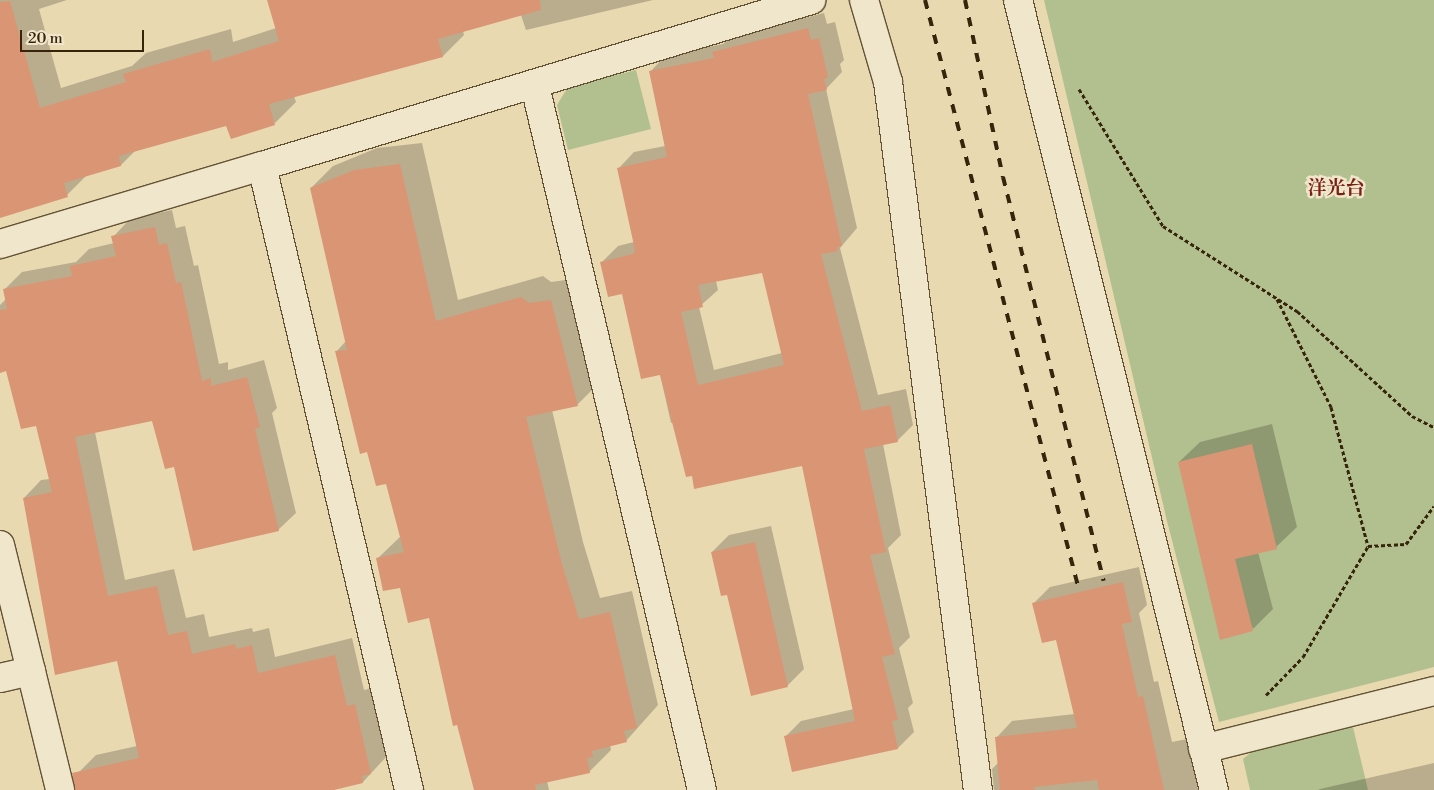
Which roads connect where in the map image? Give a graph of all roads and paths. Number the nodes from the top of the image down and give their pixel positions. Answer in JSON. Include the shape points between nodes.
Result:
{"nodes":[{"id":1,"x":811,"y":0,"type":"edge"},
{"id":2,"x":864,"y":0,"type":"edge"},
{"id":3,"x":1018,"y":0,"type":"edge"},
{"id":4,"x":535,"y":86,"type":"junction"},
{"id":5,"x":1041,"y":93,"type":"junction"},
{"id":6,"x":262,"y":166,"type":"junction"},
{"id":7,"x":0,"y":244,"type":"edge"},
{"id":8,"x":1277,"y":298,"type":"junction"},
{"id":9,"x":1434,"y":427,"type":"edge"},
{"id":10,"x":1434,"y":506,"type":"edge"},
{"id":11,"x":0,"y":545,"type":"edge"},
{"id":12,"x":1368,"y":546,"type":"junction"},
{"id":13,"x":31,"y":671,"type":"junction"},
{"id":14,"x":0,"y":678,"type":"edge"},
{"id":15,"x":1434,"y":691,"type":"edge"},
{"id":16,"x":1260,"y":701,"type":"dead end"},
{"id":17,"x":1203,"y":749,"type":"junction"},
{"id":18,"x":60,"y":790,"type":"edge"},
{"id":19,"x":409,"y":790,"type":"edge"},
{"id":20,"x":702,"y":790,"type":"edge"},
{"id":21,"x":978,"y":790,"type":"edge"},
{"id":22,"x":1214,"y":790,"type":"edge"}],
"edges":[{"from":1,"to":4,"type":"street"},
{"from":2,"to":21,"type":"street","via":[[888,82]]},
{"from":3,"to":5,"type":"street"},
{"from":4,"to":6,"type":"street"},
{"from":4,"to":20,"type":"street"},
{"from":5,"to":8,"type":"path","via":[[1079,89],[1163,226]]},
{"from":5,"to":17,"type":"street"},
{"from":6,"to":7,"type":"street"},
{"from":6,"to":19,"type":"street"},
{"from":8,"to":9,"type":"path","via":[[1297,311],[1412,416]]},
{"from":8,"to":12,"type":"path","via":[[1331,407]]},
{"from":10,"to":12,"type":"path","via":[[1406,544]]},
{"from":11,"to":13,"type":"street"},
{"from":12,"to":16,"type":"path","via":[[1303,657]]},
{"from":13,"to":14,"type":"street"},
{"from":13,"to":18,"type":"street"},
{"from":15,"to":17,"type":"street"},
{"from":17,"to":22,"type":"street"}]}
